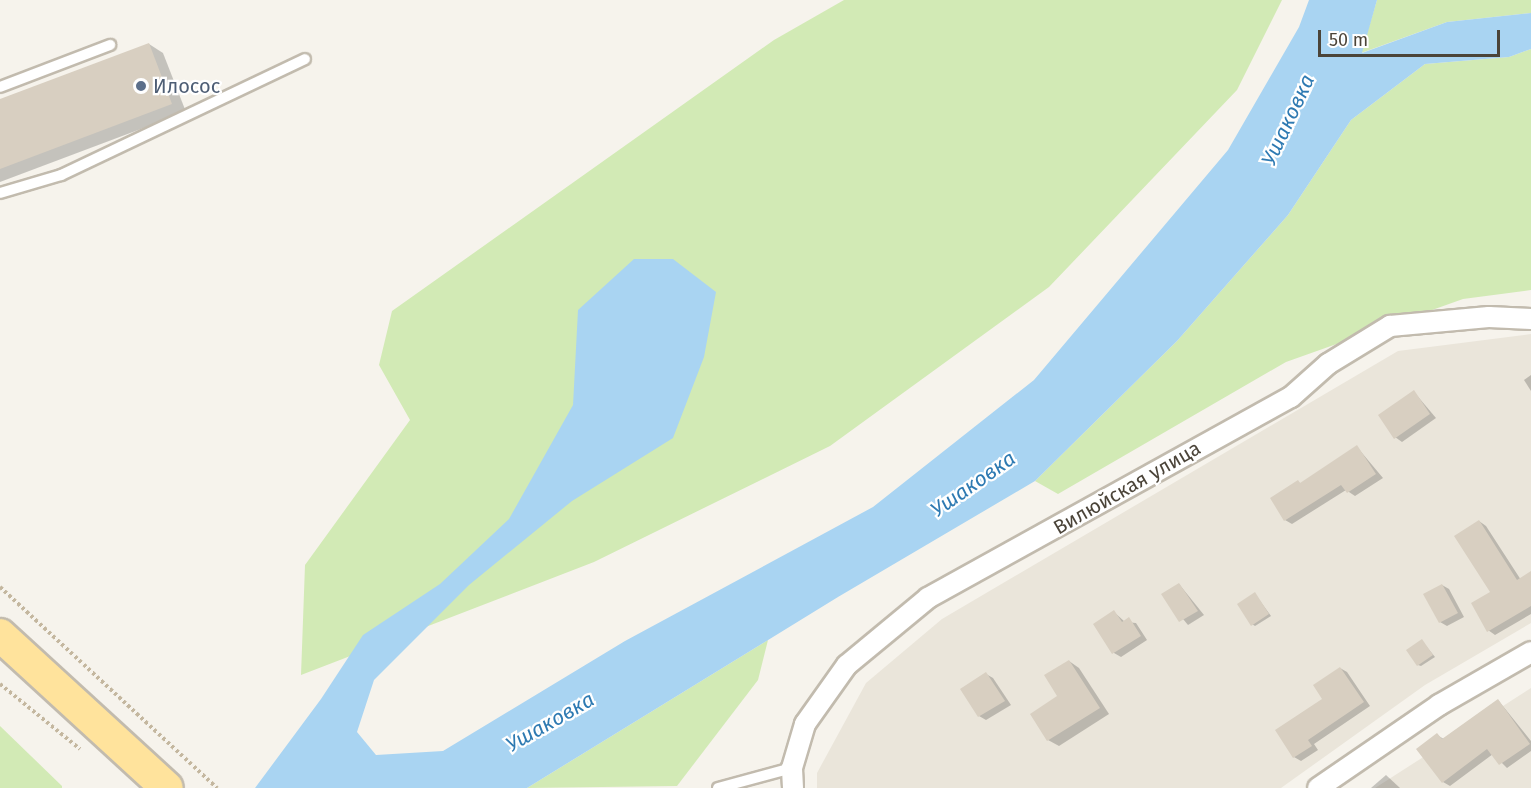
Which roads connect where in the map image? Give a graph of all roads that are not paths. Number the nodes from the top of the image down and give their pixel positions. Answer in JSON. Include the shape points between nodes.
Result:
{"nodes":[{"id":1,"x":110,"y":45,"type":"dead end"},
{"id":2,"x":305,"y":59,"type":"dead end"},
{"id":3,"x":0,"y":87,"type":"edge"},
{"id":4,"x":0,"y":193,"type":"edge"},
{"id":5,"x":1531,"y":319,"type":"edge"},
{"id":6,"x":0,"y":635,"type":"edge"},
{"id":7,"x":1531,"y":652,"type":"edge"},
{"id":8,"x":792,"y":778,"type":"edge"},
{"id":9,"x":167,"y":788,"type":"edge"},
{"id":10,"x":718,"y":788,"type":"edge"},
{"id":11,"x":1318,"y":788,"type":"edge"}],
"edges":[{"from":1,"to":3,"type":"lane"},
{"from":2,"to":4,"type":"lane","via":[[61,175]]},
{"from":5,"to":8,"type":"street","name":"Вилюйская улица","via":[[1489,317],[1390,326],[1328,364],[1291,397],[928,598],[847,665],[805,724]]},
{"from":6,"to":9,"type":"main road"},
{"from":7,"to":11,"type":"street","via":[[1439,705]]},
{"from":8,"to":10,"type":"lane"}]}
